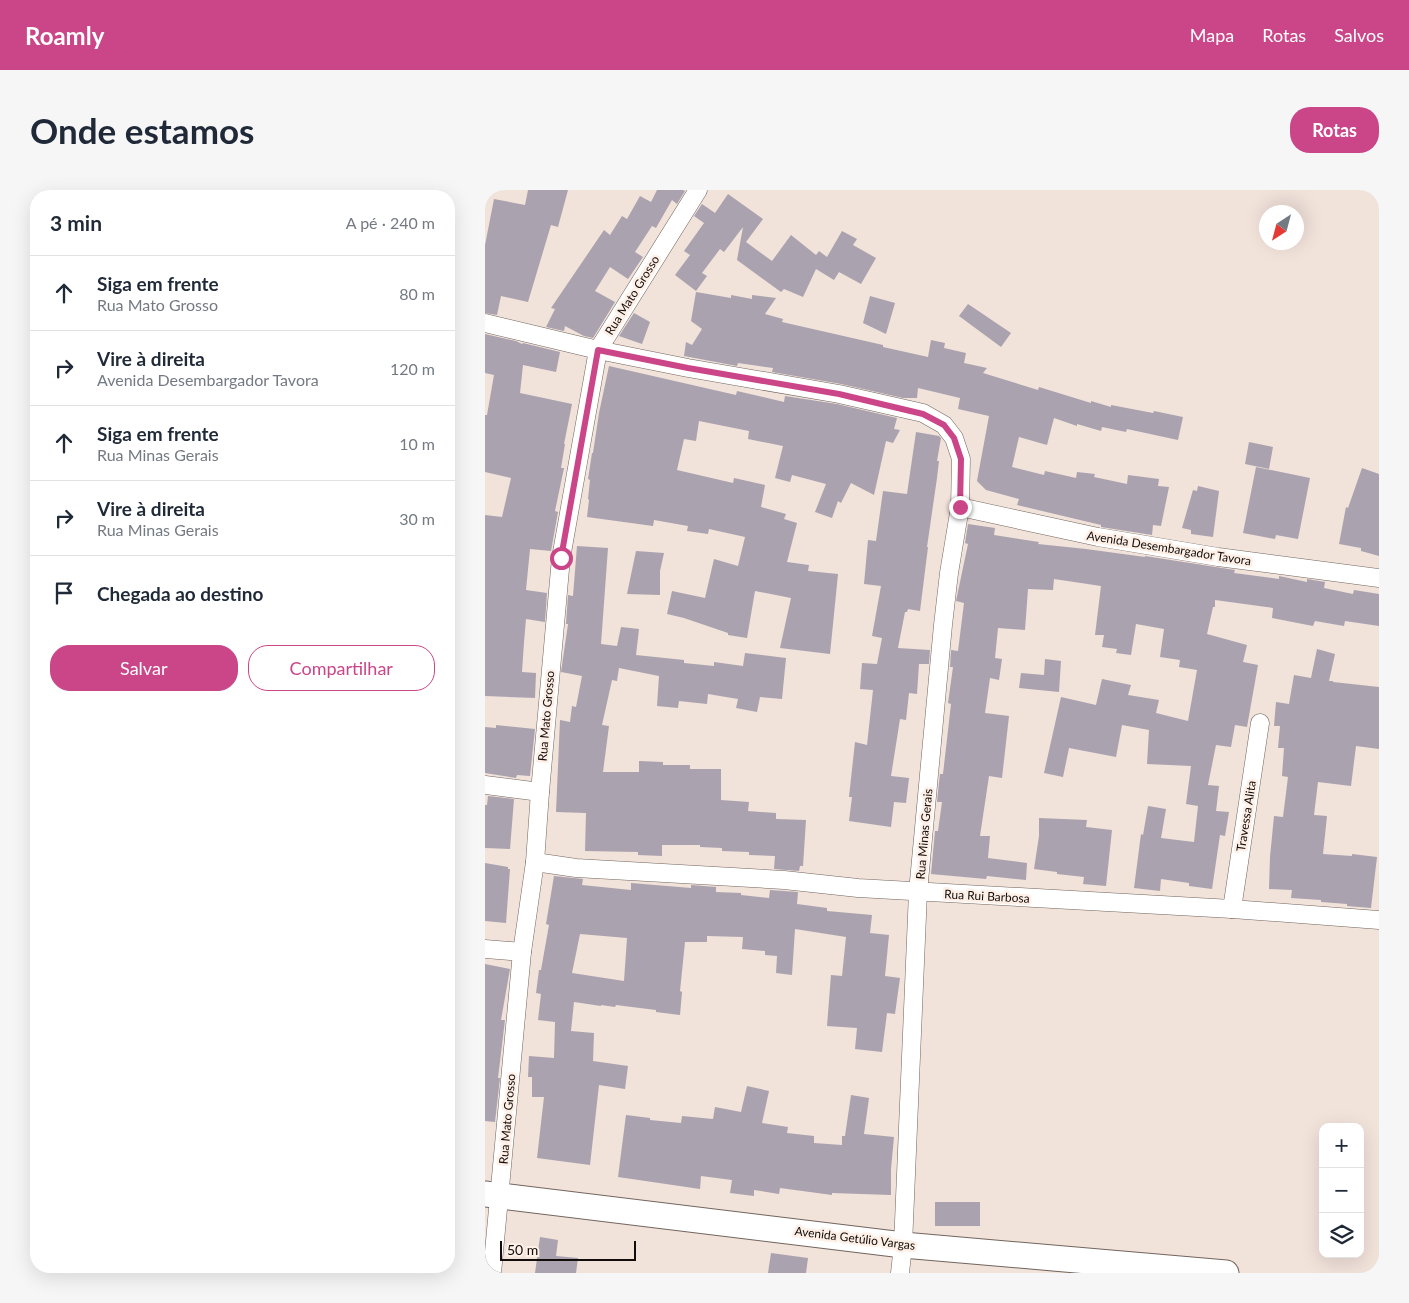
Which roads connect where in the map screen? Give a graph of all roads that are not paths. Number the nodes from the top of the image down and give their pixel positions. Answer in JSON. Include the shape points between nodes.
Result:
{"nodes":[{"id":1,"x":698,"y":190,"type":"edge"},
{"id":2,"x":485,"y":323,"type":"edge"},
{"id":3,"x":598,"y":350,"type":"junction"},
{"id":4,"x":960,"y":507,"type":"junction"},
{"id":5,"x":1379,"y":578,"type":"edge"},
{"id":6,"x":1260,"y":723,"type":"dead end"},
{"id":7,"x":485,"y":786,"type":"edge"},
{"id":8,"x":539,"y":792,"type":"junction"},
{"id":9,"x":535,"y":862,"type":"junction"},
{"id":10,"x":918,"y":892,"type":"junction"},
{"id":11,"x":1232,"y":908,"type":"junction"},
{"id":12,"x":1379,"y":920,"type":"edge"},
{"id":13,"x":485,"y":949,"type":"edge"},
{"id":14,"x":522,"y":952,"type":"junction"},
{"id":15,"x":493,"y":1195,"type":"edge"},
{"id":16,"x":903,"y":1245,"type":"junction"},
{"id":17,"x":493,"y":1273,"type":"edge"},
{"id":18,"x":900,"y":1273,"type":"edge"},
{"id":19,"x":1214,"y":1273,"type":"edge"}],
"edges":[{"from":1,"to":3,"type":"street","name":"Rua Mato Grosso"},
{"from":2,"to":3,"type":"street"},
{"from":3,"to":4,"type":"street","name":"Rua Minas Gerais","via":[[839,394],[923,414],[944,425],[954,438],[961,459]]},
{"from":3,"to":8,"type":"street","name":"Rua Mato Grosso","via":[[561,558]]},
{"from":4,"to":5,"type":"street","name":"Avenida Desembargador Tavora","via":[[1077,533],[1217,557]]},
{"from":4,"to":10,"type":"street","name":"Rua Minas Gerais","via":[[943,625]]},
{"from":6,"to":11,"type":"street","name":"Travessa Alita"},
{"from":7,"to":8,"type":"street"},
{"from":8,"to":9,"type":"street","name":"Rua Mato Grosso"},
{"from":9,"to":10,"type":"street","name":"Rua Rui Barbosa","via":[[576,868],[784,880]]},
{"from":9,"to":14,"type":"street","name":"Rua Mato Grosso"},
{"from":10,"to":11,"type":"street","name":"Rua Rui Barbosa"},
{"from":10,"to":16,"type":"street","name":"Rua Minas Gerais"},
{"from":11,"to":12,"type":"street","name":"Rua Rui Barbosa"},
{"from":13,"to":14,"type":"street"},
{"from":14,"to":15,"type":"street","name":"Rua Mato Grosso"},
{"from":15,"to":16,"type":"street","name":"Avenida Getúlio Vargas"},
{"from":15,"to":17,"type":"street","name":"Rua Mato Grosso"},
{"from":16,"to":18,"type":"street","name":"Rua Minas Gerais"},
{"from":16,"to":19,"type":"street","name":"Avenida Getúlio Vargas"}]}
